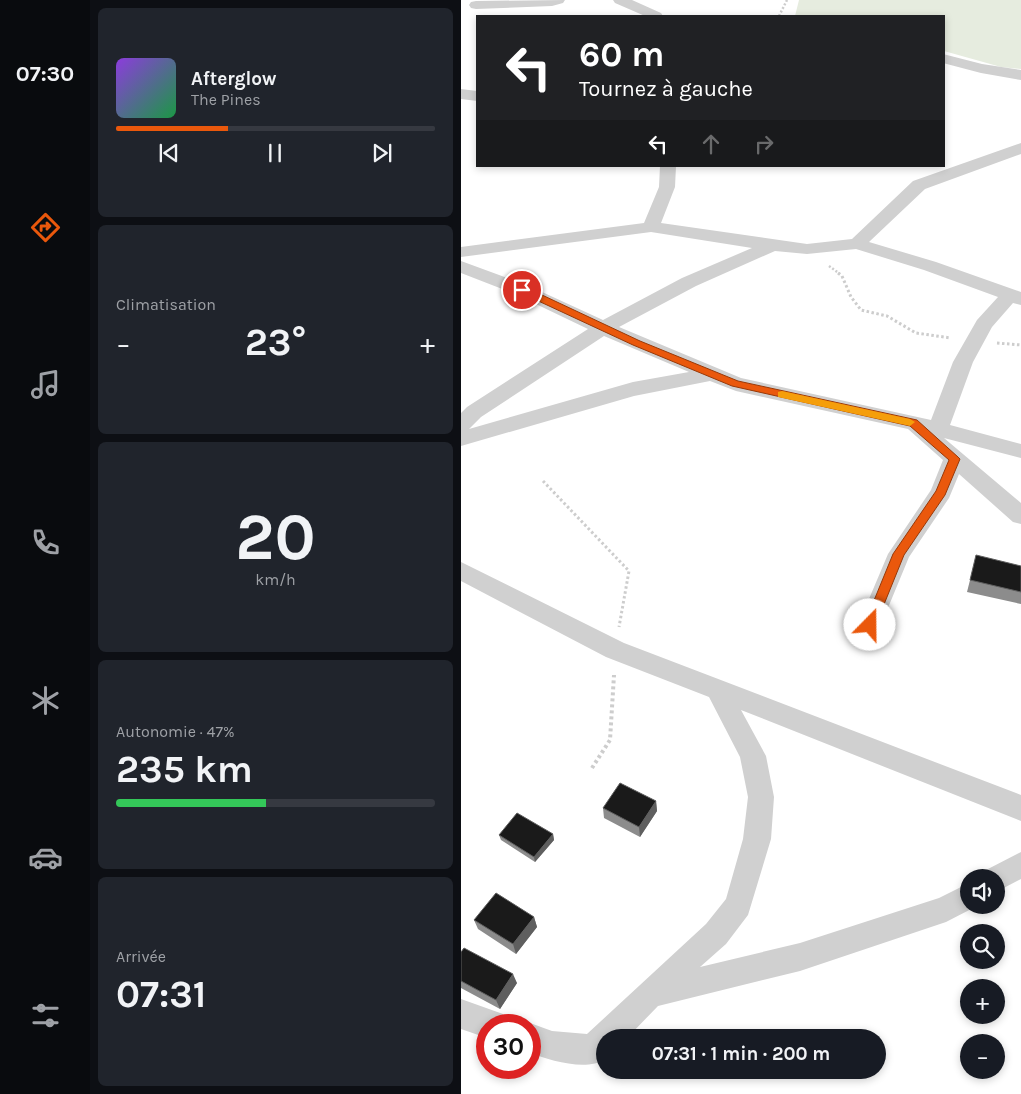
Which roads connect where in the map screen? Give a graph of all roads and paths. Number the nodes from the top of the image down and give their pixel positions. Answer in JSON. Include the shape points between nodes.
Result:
{"nodes":[{"id":1,"x":557,"y":0,"type":"edge"},
{"id":2,"x":620,"y":0,"type":"edge"},
{"id":3,"x":787,"y":0,"type":"edge"},
{"id":4,"x":477,"y":5,"type":"dead end"},
{"id":5,"x":654,"y":15,"type":"edge"},
{"id":6,"x":780,"y":15,"type":"edge"},
{"id":7,"x":945,"y":59,"type":"edge"},
{"id":8,"x":1021,"y":75,"type":"edge"},
{"id":9,"x":461,"y":94,"type":"edge"},
{"id":10,"x":476,"y":96,"type":"edge"},
{"id":11,"x":1021,"y":148,"type":"edge"},
{"id":12,"x":668,"y":167,"type":"edge"},
{"id":13,"x":651,"y":227,"type":"junction"},
{"id":14,"x":857,"y":244,"type":"junction"},
{"id":15,"x":773,"y":245,"type":"junction"},
{"id":16,"x":807,"y":250,"type":"junction"},
{"id":17,"x":461,"y":252,"type":"edge"},
{"id":18,"x":461,"y":267,"type":"edge"},
{"id":19,"x":1015,"y":297,"type":"edge"},
{"id":20,"x":603,"y":328,"type":"junction"},
{"id":21,"x":974,"y":341,"type":"junction"},
{"id":22,"x":1021,"y":345,"type":"edge"},
{"id":23,"x":711,"y":374,"type":"junction"},
{"id":24,"x":914,"y":423,"type":"junction"},
{"id":25,"x":461,"y":425,"type":"edge"},
{"id":26,"x":938,"y":429,"type":"junction"},
{"id":27,"x":461,"y":439,"type":"edge"},
{"id":28,"x":1021,"y":451,"type":"edge"},
{"id":29,"x":954,"y":459,"type":"junction"},
{"id":30,"x":1021,"y":516,"type":"edge"},
{"id":31,"x":461,"y":571,"type":"edge"},
{"id":32,"x":870,"y":625,"type":"dead end"},
{"id":33,"x":717,"y":690,"type":"junction"},
{"id":34,"x":1017,"y":804,"type":"edge"},
{"id":35,"x":1021,"y":864,"type":"edge"},
{"id":36,"x":1005,"y":874,"type":"edge"},
{"id":37,"x":960,"y":901,"type":"edge"},
{"id":38,"x":650,"y":994,"type":"junction"},
{"id":39,"x":461,"y":1014,"type":"edge"},
{"id":40,"x":476,"y":1019,"type":"edge"},
{"id":41,"x":614,"y":1029,"type":"edge"},
{"id":42,"x":541,"y":1042,"type":"edge"},
{"id":43,"x":596,"y":1046,"type":"edge"}],
"edges":[{"from":1,"to":4,"type":"street"},
{"from":2,"to":5,"type":"street"},
{"from":3,"to":6,"type":"path"},
{"from":7,"to":8,"type":"street"},
{"from":9,"to":10,"type":"street"},
{"from":11,"to":14,"type":"street","via":[[919,185]]},
{"from":12,"to":13,"type":"street","via":[[667,187]]},
{"from":13,"to":15,"type":"street"},
{"from":13,"to":17,"type":"street"},
{"from":14,"to":16,"type":"street"},
{"from":14,"to":19,"type":"street"},
{"from":15,"to":16,"type":"street"},
{"from":15,"to":20,"type":"street","via":[[689,282]]},
{"from":16,"to":21,"type":"path","via":[[842,276],[861,310],[887,316],[916,333]]},
{"from":18,"to":20,"type":"street","via":[[522,290]]},
{"from":19,"to":21,"type":"street","via":[[984,324]]},
{"from":20,"to":23,"type":"street"},
{"from":20,"to":25,"type":"street","via":[[474,412]]},
{"from":21,"to":22,"type":"path"},
{"from":21,"to":26,"type":"street"},
{"from":23,"to":24,"type":"street","via":[[736,384]]},
{"from":23,"to":27,"type":"street","via":[[633,389]]},
{"from":24,"to":26,"type":"street"},
{"from":24,"to":29,"type":"street"},
{"from":26,"to":28,"type":"street"},
{"from":29,"to":30,"type":"street"},
{"from":29,"to":32,"type":"street","via":[[941,492],[899,554]]},
{"from":31,"to":33,"type":"street","via":[[615,650]]},
{"from":33,"to":34,"type":"street"},
{"from":33,"to":38,"type":"street","via":[[753,756],[761,797],[757,839],[739,906],[716,934]]},
{"from":35,"to":36,"type":"street"},
{"from":37,"to":38,"type":"street","via":[[946,909],[800,957]]},
{"from":38,"to":41,"type":"street"},
{"from":39,"to":40,"type":"street"},
{"from":42,"to":43,"type":"street","via":[[592,1050]]}]}
